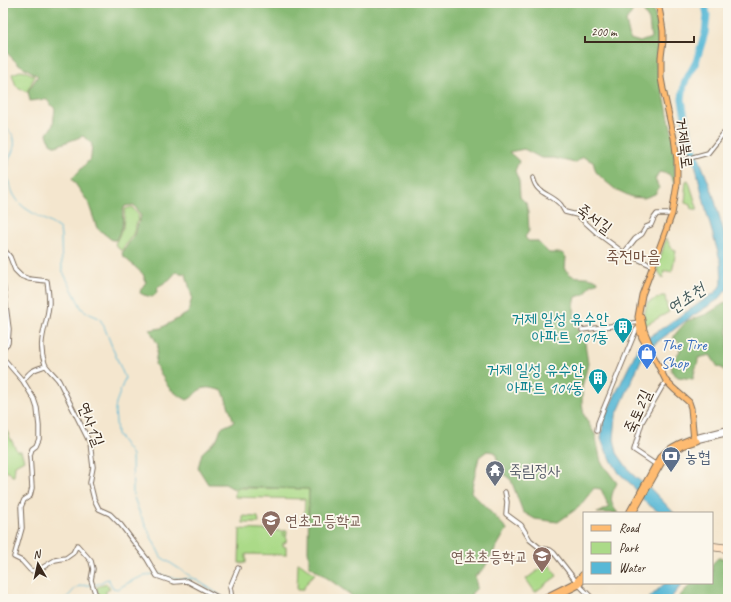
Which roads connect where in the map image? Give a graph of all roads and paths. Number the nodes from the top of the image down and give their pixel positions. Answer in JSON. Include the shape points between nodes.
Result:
{"nodes":[{"id":1,"x":658,"y":3,"type":"edge"},
{"id":2,"x":728,"y":133,"type":"edge"},
{"id":3,"x":676,"y":160,"type":"junction"},
{"id":4,"x":533,"y":178,"type":"dead end"},
{"id":5,"x":672,"y":214,"type":"junction"},
{"id":6,"x":3,"y":248,"type":"edge"},
{"id":7,"x":624,"y":253,"type":"junction"},
{"id":8,"x":653,"y":266,"type":"junction"},
{"id":9,"x":3,"y":283,"type":"edge"},
{"id":10,"x":641,"y":324,"type":"junction"},
{"id":11,"x":582,"y":329,"type":"dead end"},
{"id":12,"x":3,"y":354,"type":"edge"},
{"id":13,"x":45,"y":366,"type":"junction"},
{"id":14,"x":23,"y":381,"type":"junction"},
{"id":15,"x":667,"y":381,"type":"junction"},
{"id":16,"x":728,"y":429,"type":"edge"},
{"id":17,"x":597,"y":431,"type":"dead end"},
{"id":18,"x":728,"y":433,"type":"edge"},
{"id":19,"x":696,"y":439,"type":"junction"},
{"id":20,"x":657,"y":466,"type":"junction"},
{"id":21,"x":505,"y":492,"type":"dead end"},
{"id":22,"x":637,"y":502,"type":"junction"},
{"id":23,"x":630,"y":512,"type":"edge"},
{"id":24,"x":633,"y":512,"type":"edge"},
{"id":25,"x":713,"y":545,"type":"edge"},
{"id":26,"x":728,"y":547,"type":"edge"},
{"id":27,"x":713,"y":548,"type":"edge"},
{"id":28,"x":728,"y":550,"type":"edge"},
{"id":29,"x":238,"y":568,"type":"dead end"},
{"id":30,"x":583,"y":574,"type":"edge"},
{"id":31,"x":583,"y":579,"type":"edge"},
{"id":32,"x":577,"y":583,"type":"junction"},
{"id":33,"x":583,"y":583,"type":"edge"},
{"id":34,"x":106,"y":599,"type":"edge"},
{"id":35,"x":221,"y":599,"type":"edge"},
{"id":36,"x":232,"y":599,"type":"edge"},
{"id":37,"x":283,"y":599,"type":"edge"},
{"id":38,"x":301,"y":599,"type":"edge"},
{"id":39,"x":304,"y":599,"type":"edge"},
{"id":40,"x":542,"y":599,"type":"edge"},
{"id":41,"x":551,"y":599,"type":"edge"},
{"id":42,"x":593,"y":599,"type":"edge"}],
"edges":[{"from":1,"to":3,"type":"main road","name":"거제북로","via":[[663,30],[661,78]]},
{"from":2,"to":3,"type":"street","via":[[724,134],[707,154]]},
{"from":3,"to":5,"type":"main road","name":"거제북로","via":[[677,184]]},
{"from":4,"to":7,"type":"street","name":"죽서길","via":[[540,190],[561,204],[565,212],[577,216]]},
{"from":5,"to":7,"type":"street","via":[[657,214]]},
{"from":5,"to":8,"type":"main road","name":"거제북로"},
{"from":6,"to":13,"type":"street","via":[[21,276],[47,281],[49,303],[41,346]]},
{"from":7,"to":8,"type":"street","name":"죽서길"},
{"from":8,"to":10,"type":"main road","name":"거제북로","via":[[642,294],[638,315]]},
{"from":9,"to":12,"type":"street","via":[[9,329],[8,343]]},
{"from":10,"to":11,"type":"street"},
{"from":10,"to":15,"type":"main road"},
{"from":10,"to":17,"type":"street","via":[[636,330],[603,410]]},
{"from":12,"to":14,"type":"street","via":[[3,358]]},
{"from":13,"to":14,"type":"street","via":[[33,370]]},
{"from":13,"to":35,"type":"street","name":"연사1길","via":[[59,381],[90,443],[93,467],[90,483],[99,509],[110,514],[122,525],[157,576],[174,582],[187,581]]},
{"from":14,"to":34,"type":"street","via":[[37,408],[39,439],[30,455],[32,488],[30,496],[24,500],[21,507],[22,528],[14,557],[34,571],[54,560],[66,558],[73,553],[77,545],[91,561],[91,580],[95,593]]},
{"from":15,"to":19,"type":"main road","via":[[693,404]]},
{"from":15,"to":20,"type":"street","name":"죽토2길","via":[[642,422],[634,450]]},
{"from":16,"to":19,"type":"street"},
{"from":18,"to":19,"type":"street"},
{"from":19,"to":20,"type":"main road","via":[[672,447],[662,455]]},
{"from":20,"to":22,"type":"main road"},
{"from":21,"to":32,"type":"street","via":[[506,514],[521,525],[530,540],[540,548],[554,553]]},
{"from":22,"to":23,"type":"main road"},
{"from":22,"to":24,"type":"main road"},
{"from":25,"to":26,"type":"main road"},
{"from":27,"to":28,"type":"main road"},
{"from":29,"to":36,"type":"street","via":[[230,587]]},
{"from":30,"to":32,"type":"main road"},
{"from":31,"to":32,"type":"main road"},
{"from":32,"to":33,"type":"main road"},
{"from":32,"to":40,"type":"main road"},
{"from":32,"to":41,"type":"main road"},
{"from":32,"to":42,"type":"street"},
{"from":37,"to":38,"type":"street"},
{"from":38,"to":39,"type":"street"}]}
